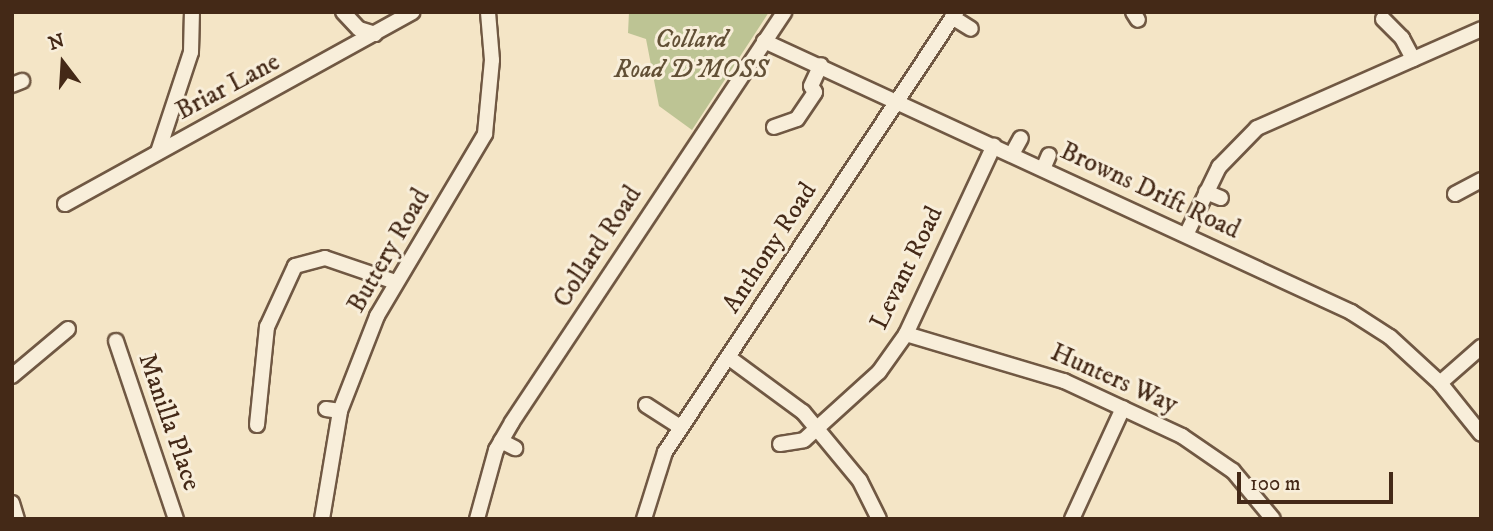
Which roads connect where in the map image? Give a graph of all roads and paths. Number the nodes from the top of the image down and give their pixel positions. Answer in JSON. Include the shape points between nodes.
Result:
{"nodes":[{"id":1,"x":192,"y":12,"type":"edge"},
{"id":2,"x":343,"y":12,"type":"edge"},
{"id":3,"x":413,"y":12,"type":"edge"},
{"id":4,"x":488,"y":12,"type":"edge"},
{"id":5,"x":784,"y":12,"type":"edge"},
{"id":6,"x":954,"y":15,"type":"edge"},
{"id":7,"x":1383,"y":19,"type":"dead end"},
{"id":8,"x":971,"y":29,"type":"dead end"},
{"id":9,"x":1481,"y":29,"type":"edge"},
{"id":10,"x":375,"y":34,"type":"junction"},
{"id":11,"x":764,"y":41,"type":"junction"},
{"id":12,"x":1413,"y":59,"type":"junction"},
{"id":13,"x":821,"y":65,"type":"junction"},
{"id":14,"x":897,"y":100,"type":"junction"},
{"id":15,"x":774,"y":127,"type":"dead end"},
{"id":16,"x":1021,"y":138,"type":"dead end"},
{"id":17,"x":994,"y":145,"type":"junction"},
{"id":18,"x":158,"y":152,"type":"junction"},
{"id":19,"x":1013,"y":154,"type":"junction"},
{"id":20,"x":1049,"y":155,"type":"dead end"},
{"id":21,"x":1043,"y":169,"type":"junction"},
{"id":22,"x":1481,"y":180,"type":"edge"},
{"id":23,"x":1206,"y":192,"type":"junction"},
{"id":24,"x":1455,"y":194,"type":"dead end"},
{"id":25,"x":1221,"y":198,"type":"dead end"},
{"id":26,"x":65,"y":204,"type":"dead end"},
{"id":27,"x":1186,"y":235,"type":"junction"},
{"id":28,"x":395,"y":282,"type":"junction"},
{"id":29,"x":68,"y":329,"type":"dead end"},
{"id":30,"x":906,"y":334,"type":"junction"},
{"id":31,"x":116,"y":341,"type":"dead end"},
{"id":32,"x":1481,"y":347,"type":"edge"},
{"id":33,"x":729,"y":356,"type":"junction"},
{"id":34,"x":12,"y":376,"type":"edge"},
{"id":35,"x":1440,"y":383,"type":"junction"},
{"id":36,"x":646,"y":405,"type":"dead end"},
{"id":37,"x":1123,"y":408,"type":"junction"},
{"id":38,"x":257,"y":425,"type":"dead end"},
{"id":39,"x":680,"y":427,"type":"junction"},
{"id":40,"x":816,"y":429,"type":"junction"},
{"id":41,"x":1481,"y":435,"type":"edge"},
{"id":42,"x":501,"y":441,"type":"junction"},
{"id":43,"x":780,"y":444,"type":"dead end"},
{"id":44,"x":515,"y":448,"type":"dead end"},
{"id":45,"x":12,"y":503,"type":"edge"},
{"id":46,"x":17,"y":519,"type":"edge"},
{"id":47,"x":176,"y":519,"type":"edge"},
{"id":48,"x":322,"y":519,"type":"edge"},
{"id":49,"x":477,"y":519,"type":"edge"},
{"id":50,"x":645,"y":519,"type":"edge"},
{"id":51,"x":879,"y":519,"type":"edge"},
{"id":52,"x":1072,"y":519,"type":"edge"},
{"id":53,"x":1273,"y":519,"type":"edge"}],
"edges":[{"from":1,"to":18,"type":"street","via":[[191,52]]},
{"from":2,"to":10,"type":"street","via":[[359,29]]},
{"from":3,"to":10,"type":"street","name":"Briar Lane"},
{"from":4,"to":28,"type":"street","name":"Buttery Road","via":[[493,48],[485,134]]},
{"from":5,"to":11,"type":"street","name":"Collard Road"},
{"from":6,"to":8,"type":"street"},
{"from":6,"to":14,"type":"street","name":"Anthony Road"},
{"from":7,"to":12,"type":"street","via":[[1402,38]]},
{"from":9,"to":12,"type":"street"},
{"from":10,"to":18,"type":"street","name":"Briar Lane"},
{"from":11,"to":13,"type":"street","name":"Browns Drift Road"},
{"from":11,"to":42,"type":"street","name":"Collard Road"},
{"from":12,"to":23,"type":"street","via":[[1400,72],[1257,128],[1227,157]]},
{"from":13,"to":14,"type":"street","name":"Browns Drift Road"},
{"from":13,"to":15,"type":"street","via":[[811,86],[815,92],[797,119]]},
{"from":14,"to":17,"type":"street","name":"Browns Drift Road"},
{"from":14,"to":33,"type":"street","name":"Anthony Road"},
{"from":16,"to":19,"type":"street"},
{"from":17,"to":19,"type":"street","name":"Browns Drift Road"},
{"from":17,"to":30,"type":"street","name":"Levant Road"},
{"from":18,"to":26,"type":"street","name":"Briar Lane"},
{"from":19,"to":21,"type":"street","name":"Browns Drift Road"},
{"from":20,"to":21,"type":"street"},
{"from":21,"to":27,"type":"street","name":"Browns Drift Road"},
{"from":22,"to":24,"type":"street"},
{"from":23,"to":25,"type":"street"},
{"from":23,"to":27,"type":"street"},
{"from":27,"to":35,"type":"street","name":"Browns Drift Road","via":[[1351,312],[1390,337]]},
{"from":28,"to":38,"type":"street","via":[[325,258],[295,266],[267,327]]},
{"from":28,"to":48,"type":"street","name":"Buttery Road","via":[[333,410]]},
{"from":29,"to":34,"type":"street"},
{"from":30,"to":37,"type":"street","name":"Hunters Way","via":[[950,352],[1024,367]]},
{"from":30,"to":40,"type":"street","name":"Levant Road","via":[[879,372]]},
{"from":31,"to":47,"type":"street","name":"Manilla Place"},
{"from":32,"to":35,"type":"street"},
{"from":33,"to":39,"type":"street","name":"Anthony Road"},
{"from":33,"to":40,"type":"street","via":[[790,399]]},
{"from":35,"to":41,"type":"street","name":"Browns Drift Road"},
{"from":36,"to":39,"type":"street"},
{"from":37,"to":52,"type":"street"},
{"from":37,"to":53,"type":"street","name":"Hunters Way","via":[[1218,458]]},
{"from":39,"to":50,"type":"street","name":"Anthony Road","via":[[656,469]]},
{"from":40,"to":43,"type":"street","name":"Levant Road","via":[[794,445]]},
{"from":40,"to":51,"type":"street","via":[[860,481]]},
{"from":42,"to":44,"type":"street"},
{"from":42,"to":49,"type":"street","name":"Collard Road"},
{"from":45,"to":46,"type":"street"}]}
